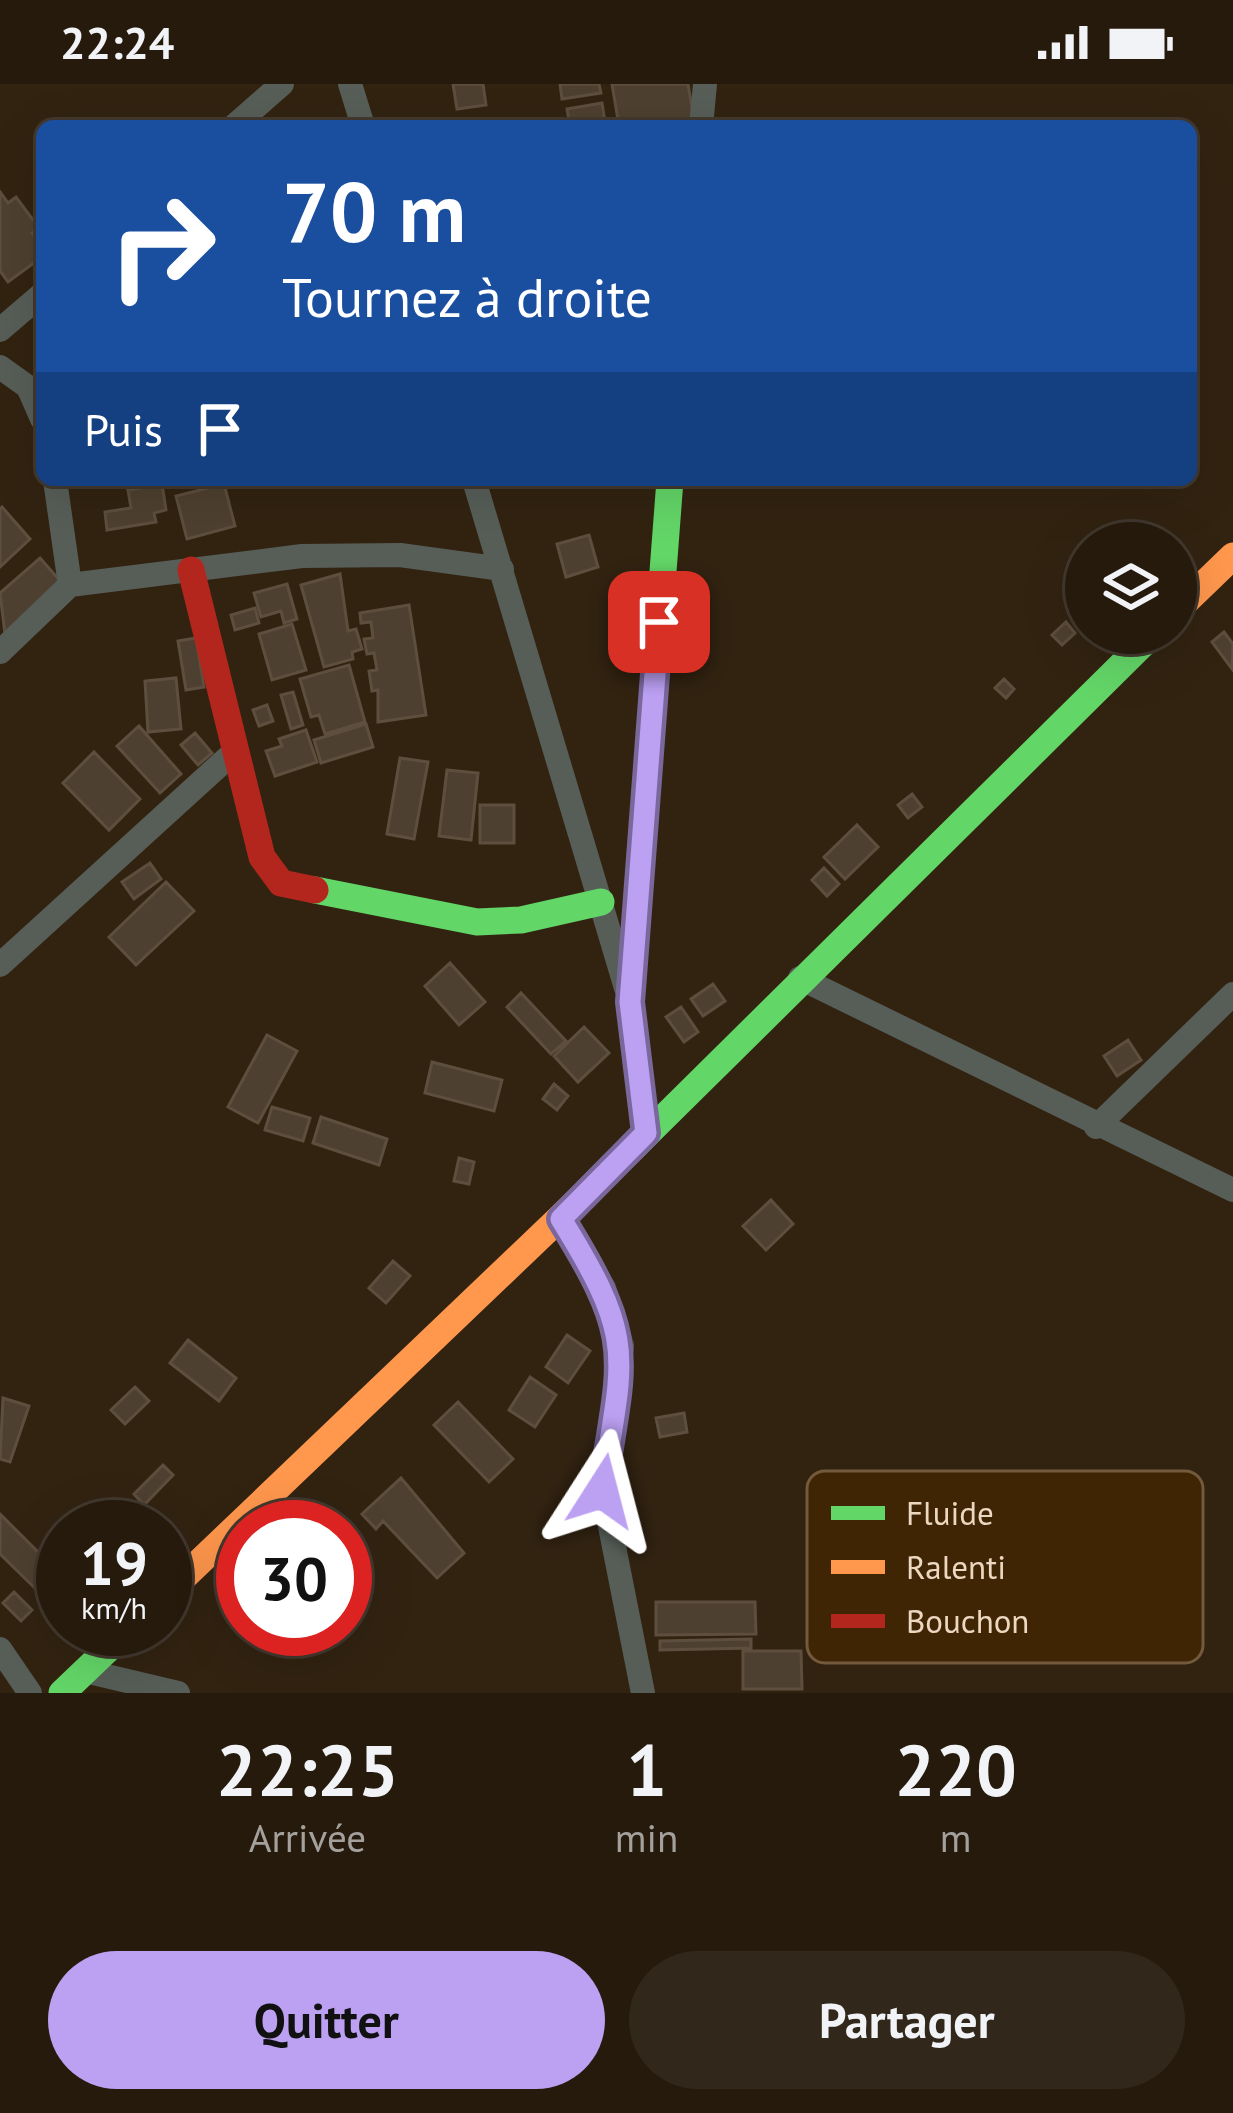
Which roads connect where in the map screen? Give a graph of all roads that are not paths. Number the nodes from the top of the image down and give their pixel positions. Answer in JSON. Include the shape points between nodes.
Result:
{"nodes":[{"id":1,"x":282,"y":84,"type":"edge"},
{"id":2,"x":350,"y":84,"type":"edge"},
{"id":3,"x":705,"y":84,"type":"edge"},
{"id":4,"x":241,"y":120,"type":"edge"},
{"id":5,"x":361,"y":120,"type":"edge"},
{"id":6,"x":702,"y":120,"type":"edge"},
{"id":7,"x":36,"y":299,"type":"edge"},
{"id":8,"x":0,"y":330,"type":"edge"},
{"id":9,"x":0,"y":367,"type":"edge"},
{"id":10,"x":36,"y":405,"type":"edge"},
{"id":11,"x":56,"y":486,"type":"edge"},
{"id":12,"x":476,"y":486,"type":"edge"},
{"id":13,"x":670,"y":486,"type":"edge"},
{"id":14,"x":1233,"y":556,"type":"edge"},
{"id":15,"x":502,"y":569,"type":"junction"},
{"id":16,"x":191,"y":570,"type":"junction"},
{"id":17,"x":70,"y":585,"type":"junction"},
{"id":18,"x":1197,"y":591,"type":"edge"},
{"id":19,"x":0,"y":652,"type":"edge"},
{"id":20,"x":1132,"y":654,"type":"edge"},
{"id":21,"x":235,"y":751,"type":"junction"},
{"id":22,"x":601,"y":902,"type":"junction"},
{"id":23,"x":0,"y":965,"type":"edge"},
{"id":24,"x":800,"y":978,"type":"junction"},
{"id":25,"x":1233,"y":994,"type":"edge"},
{"id":26,"x":630,"y":1002,"type":"junction"},
{"id":27,"x":1096,"y":1126,"type":"junction"},
{"id":28,"x":646,"y":1133,"type":"junction"},
{"id":29,"x":1233,"y":1190,"type":"edge"},
{"id":30,"x":561,"y":1219,"type":"junction"},
{"id":31,"x":192,"y":1569,"type":"edge"},
{"id":32,"x":0,"y":1649,"type":"edge"},
{"id":33,"x":101,"y":1656,"type":"edge"},
{"id":34,"x":85,"y":1671,"type":"junction"},
{"id":35,"x":30,"y":1693,"type":"edge"},
{"id":36,"x":62,"y":1693,"type":"edge"},
{"id":37,"x":178,"y":1693,"type":"edge"},
{"id":38,"x":643,"y":1693,"type":"edge"}],
"edges":[{"from":1,"to":4,"type":"street"},
{"from":2,"to":5,"type":"street"},
{"from":3,"to":6,"type":"street"},
{"from":7,"to":8,"type":"street"},
{"from":9,"to":10,"type":"street","via":[[28,386]]},
{"from":11,"to":17,"type":"street"},
{"from":12,"to":15,"type":"street"},
{"from":13,"to":26,"type":"main road"},
{"from":14,"to":18,"type":"main road"},
{"from":15,"to":16,"type":"street","via":[[400,555],[302,556]]},
{"from":15,"to":22,"type":"street"},
{"from":16,"to":17,"type":"street"},
{"from":16,"to":21,"type":"main road"},
{"from":17,"to":19,"type":"street"},
{"from":20,"to":24,"type":"main road"},
{"from":21,"to":22,"type":"main road","via":[[262,857],[281,883],[476,922]]},
{"from":21,"to":23,"type":"street"},
{"from":22,"to":26,"type":"street"},
{"from":24,"to":27,"type":"street"},
{"from":24,"to":28,"type":"main road"},
{"from":25,"to":27,"type":"street"},
{"from":26,"to":28,"type":"main road"},
{"from":27,"to":29,"type":"street"},
{"from":28,"to":30,"type":"main road"},
{"from":30,"to":31,"type":"main road"},
{"from":30,"to":38,"type":"street","via":[[604,1288],[622,1346],[602,1491]]},
{"from":32,"to":35,"type":"street"},
{"from":33,"to":34,"type":"main road"},
{"from":34,"to":36,"type":"main road"},
{"from":34,"to":37,"type":"street"}]}
